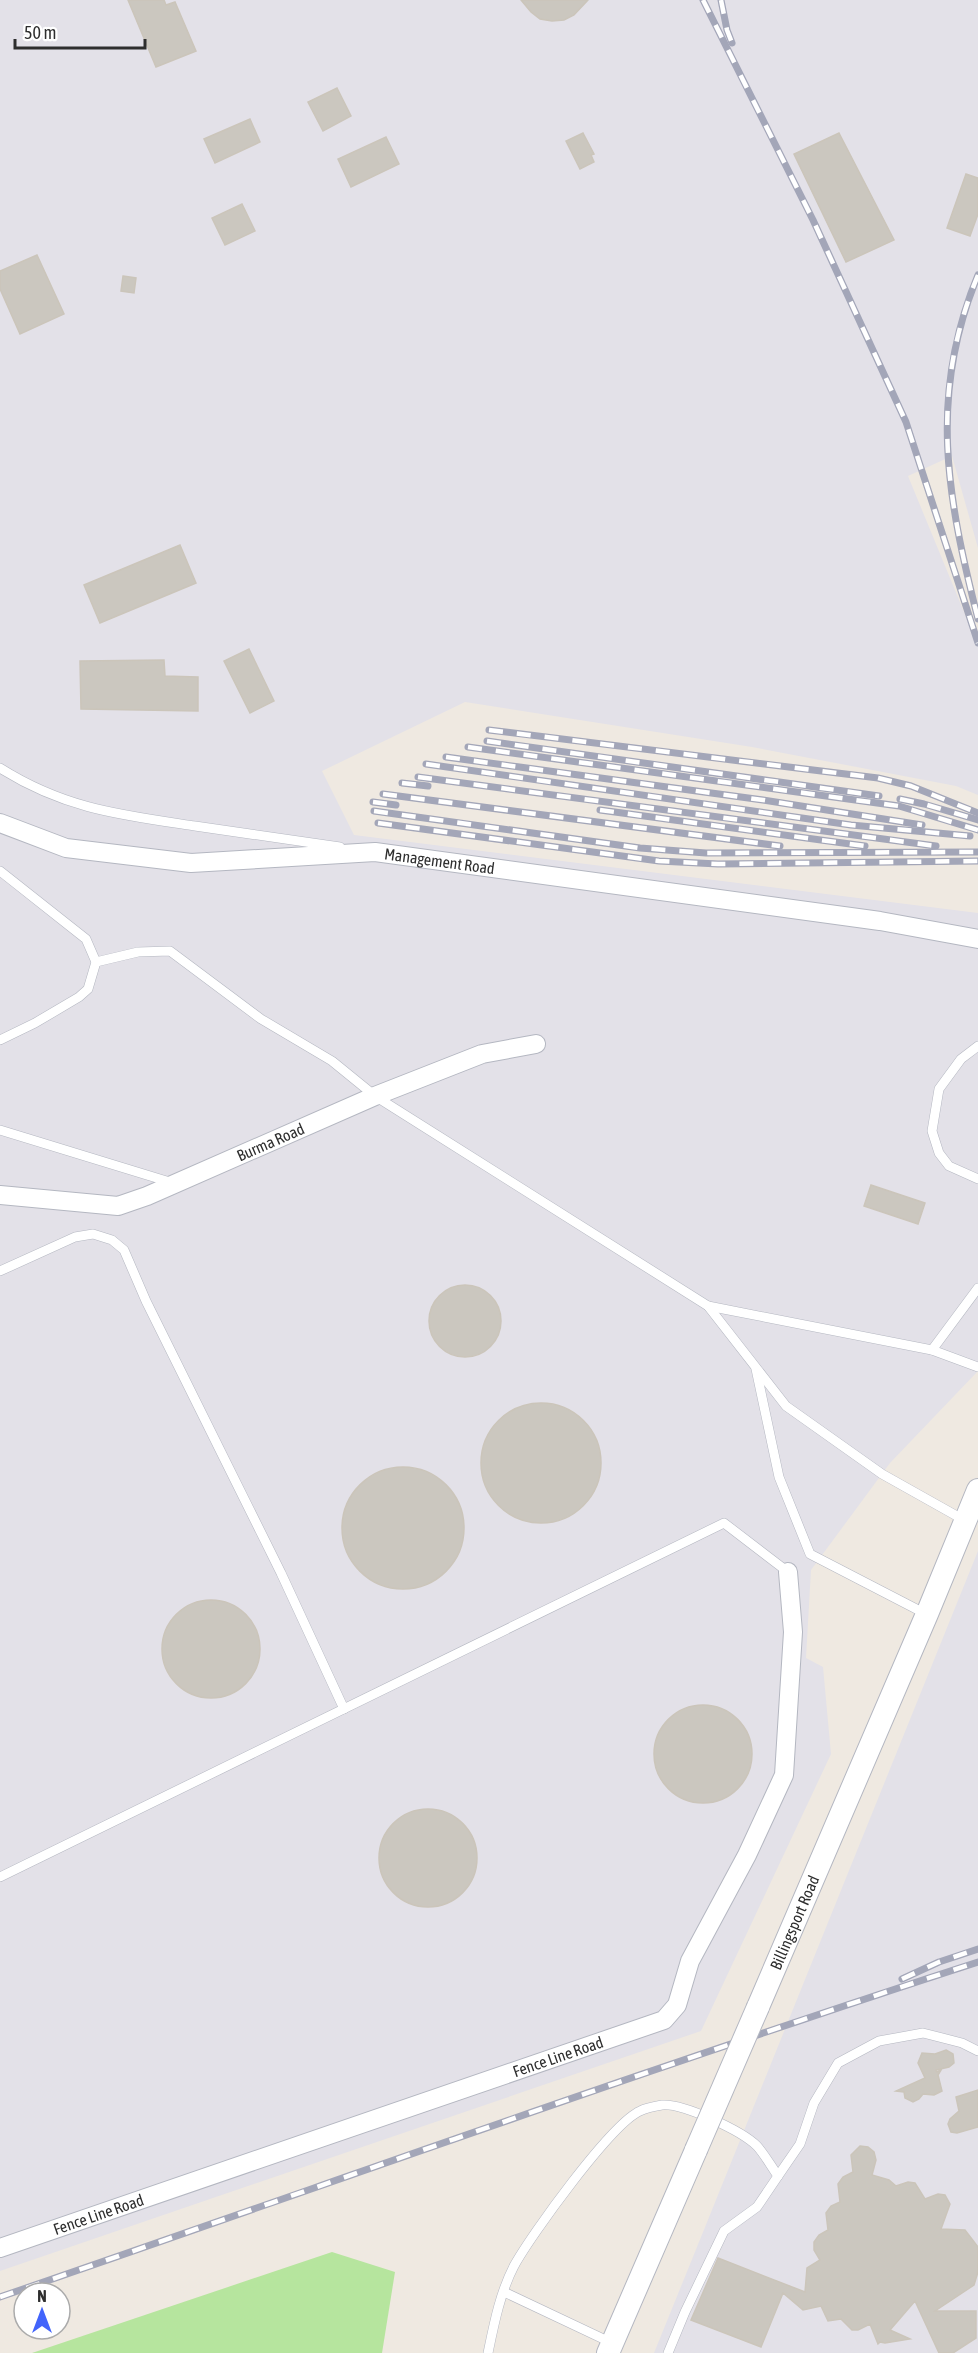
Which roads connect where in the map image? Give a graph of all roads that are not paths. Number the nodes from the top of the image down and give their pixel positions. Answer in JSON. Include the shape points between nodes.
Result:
{"nodes":[{"id":1,"x":0,"y":768,"type":"edge"},
{"id":2,"x":0,"y":823,"type":"edge"},
{"id":3,"x":375,"y":852,"type":"junction"},
{"id":4,"x":0,"y":872,"type":"edge"},
{"id":5,"x":978,"y":939,"type":"edge"},
{"id":6,"x":96,"y":962,"type":"junction"},
{"id":7,"x":0,"y":1040,"type":"edge"},
{"id":8,"x":536,"y":1044,"type":"dead end"},
{"id":9,"x":978,"y":1046,"type":"edge"},
{"id":10,"x":375,"y":1096,"type":"junction"},
{"id":11,"x":0,"y":1130,"type":"edge"},
{"id":12,"x":978,"y":1179,"type":"edge"},
{"id":13,"x":176,"y":1184,"type":"junction"},
{"id":14,"x":0,"y":1195,"type":"edge"},
{"id":15,"x":0,"y":1271,"type":"edge"},
{"id":16,"x":978,"y":1288,"type":"edge"},
{"id":17,"x":708,"y":1306,"type":"junction"},
{"id":18,"x":932,"y":1350,"type":"junction"},
{"id":19,"x":755,"y":1366,"type":"junction"},
{"id":20,"x":978,"y":1367,"type":"edge"},
{"id":21,"x":978,"y":1490,"type":"edge"},
{"id":22,"x":965,"y":1521,"type":"junction"},
{"id":23,"x":788,"y":1572,"type":"joint"},
{"id":24,"x":927,"y":1614,"type":"junction"},
{"id":25,"x":344,"y":1709,"type":"junction"},
{"id":26,"x":0,"y":1877,"type":"edge"},
{"id":27,"x":978,"y":2051,"type":"edge"},
{"id":28,"x":778,"y":2176,"type":"junction"},
{"id":29,"x":0,"y":2248,"type":"edge"},
{"id":30,"x":504,"y":2292,"type":"junction"},
{"id":31,"x":610,"y":2348,"type":"edge"},
{"id":32,"x":488,"y":2353,"type":"edge"},
{"id":33,"x":668,"y":2353,"type":"edge"}],
"edges":[{"from":1,"to":3,"type":"lane","via":[[33,788],[109,814]]},
{"from":2,"to":3,"type":"street","name":"Management Road","via":[[66,848],[191,863]]},
{"from":3,"to":5,"type":"street","name":"Management Road","via":[[880,921]]},
{"from":4,"to":6,"type":"lane","via":[[86,939]]},
{"from":6,"to":7,"type":"lane","via":[[88,988],[79,997]]},
{"from":6,"to":10,"type":"lane","via":[[138,952],[170,951],[261,1019],[332,1061]]},
{"from":8,"to":10,"type":"street","name":"Burma Road","via":[[482,1054]]},
{"from":9,"to":12,"type":"lane","via":[[961,1059],[939,1089],[932,1131],[939,1153],[949,1166]]},
{"from":10,"to":13,"type":"street","name":"Burma Road"},
{"from":10,"to":17,"type":"lane"},
{"from":11,"to":13,"type":"lane"},
{"from":13,"to":14,"type":"street","name":"Burma Road","via":[[118,1206]]},
{"from":15,"to":25,"type":"lane","via":[[75,1237],[93,1234],[124,1250]]},
{"from":16,"to":18,"type":"lane"},
{"from":17,"to":18,"type":"lane"},
{"from":17,"to":19,"type":"lane"},
{"from":18,"to":20,"type":"lane"},
{"from":19,"to":22,"type":"lane","via":[[786,1406],[882,1474]]},
{"from":19,"to":24,"type":"lane","via":[[779,1477],[810,1554]]},
{"from":21,"to":22,"type":"street","name":"Billingsport Road"},
{"from":22,"to":24,"type":"street","name":"Billingsport Road"},
{"from":23,"to":25,"type":"lane","via":[[724,1523]]},
{"from":23,"to":29,"type":"street","name":"Fence Line Road","via":[[794,1632],[784,1775],[747,1855],[690,1961],[677,2005],[664,2020]]},
{"from":24,"to":31,"type":"street","name":"Billingsport Road","bridge":true},
{"from":25,"to":26,"type":"lane"},
{"from":27,"to":28,"type":"lane","via":[[923,2032],[879,2041],[838,2063],[814,2103],[800,2144]]},
{"from":28,"to":30,"type":"lane","via":[[757,2146],[728,2126],[663,2105],[639,2111],[612,2134],[555,2207],[515,2266]]},
{"from":28,"to":33,"type":"lane","via":[[757,2207],[724,2231]]},
{"from":30,"to":31,"type":"lane"},
{"from":30,"to":32,"type":"lane"}]}
